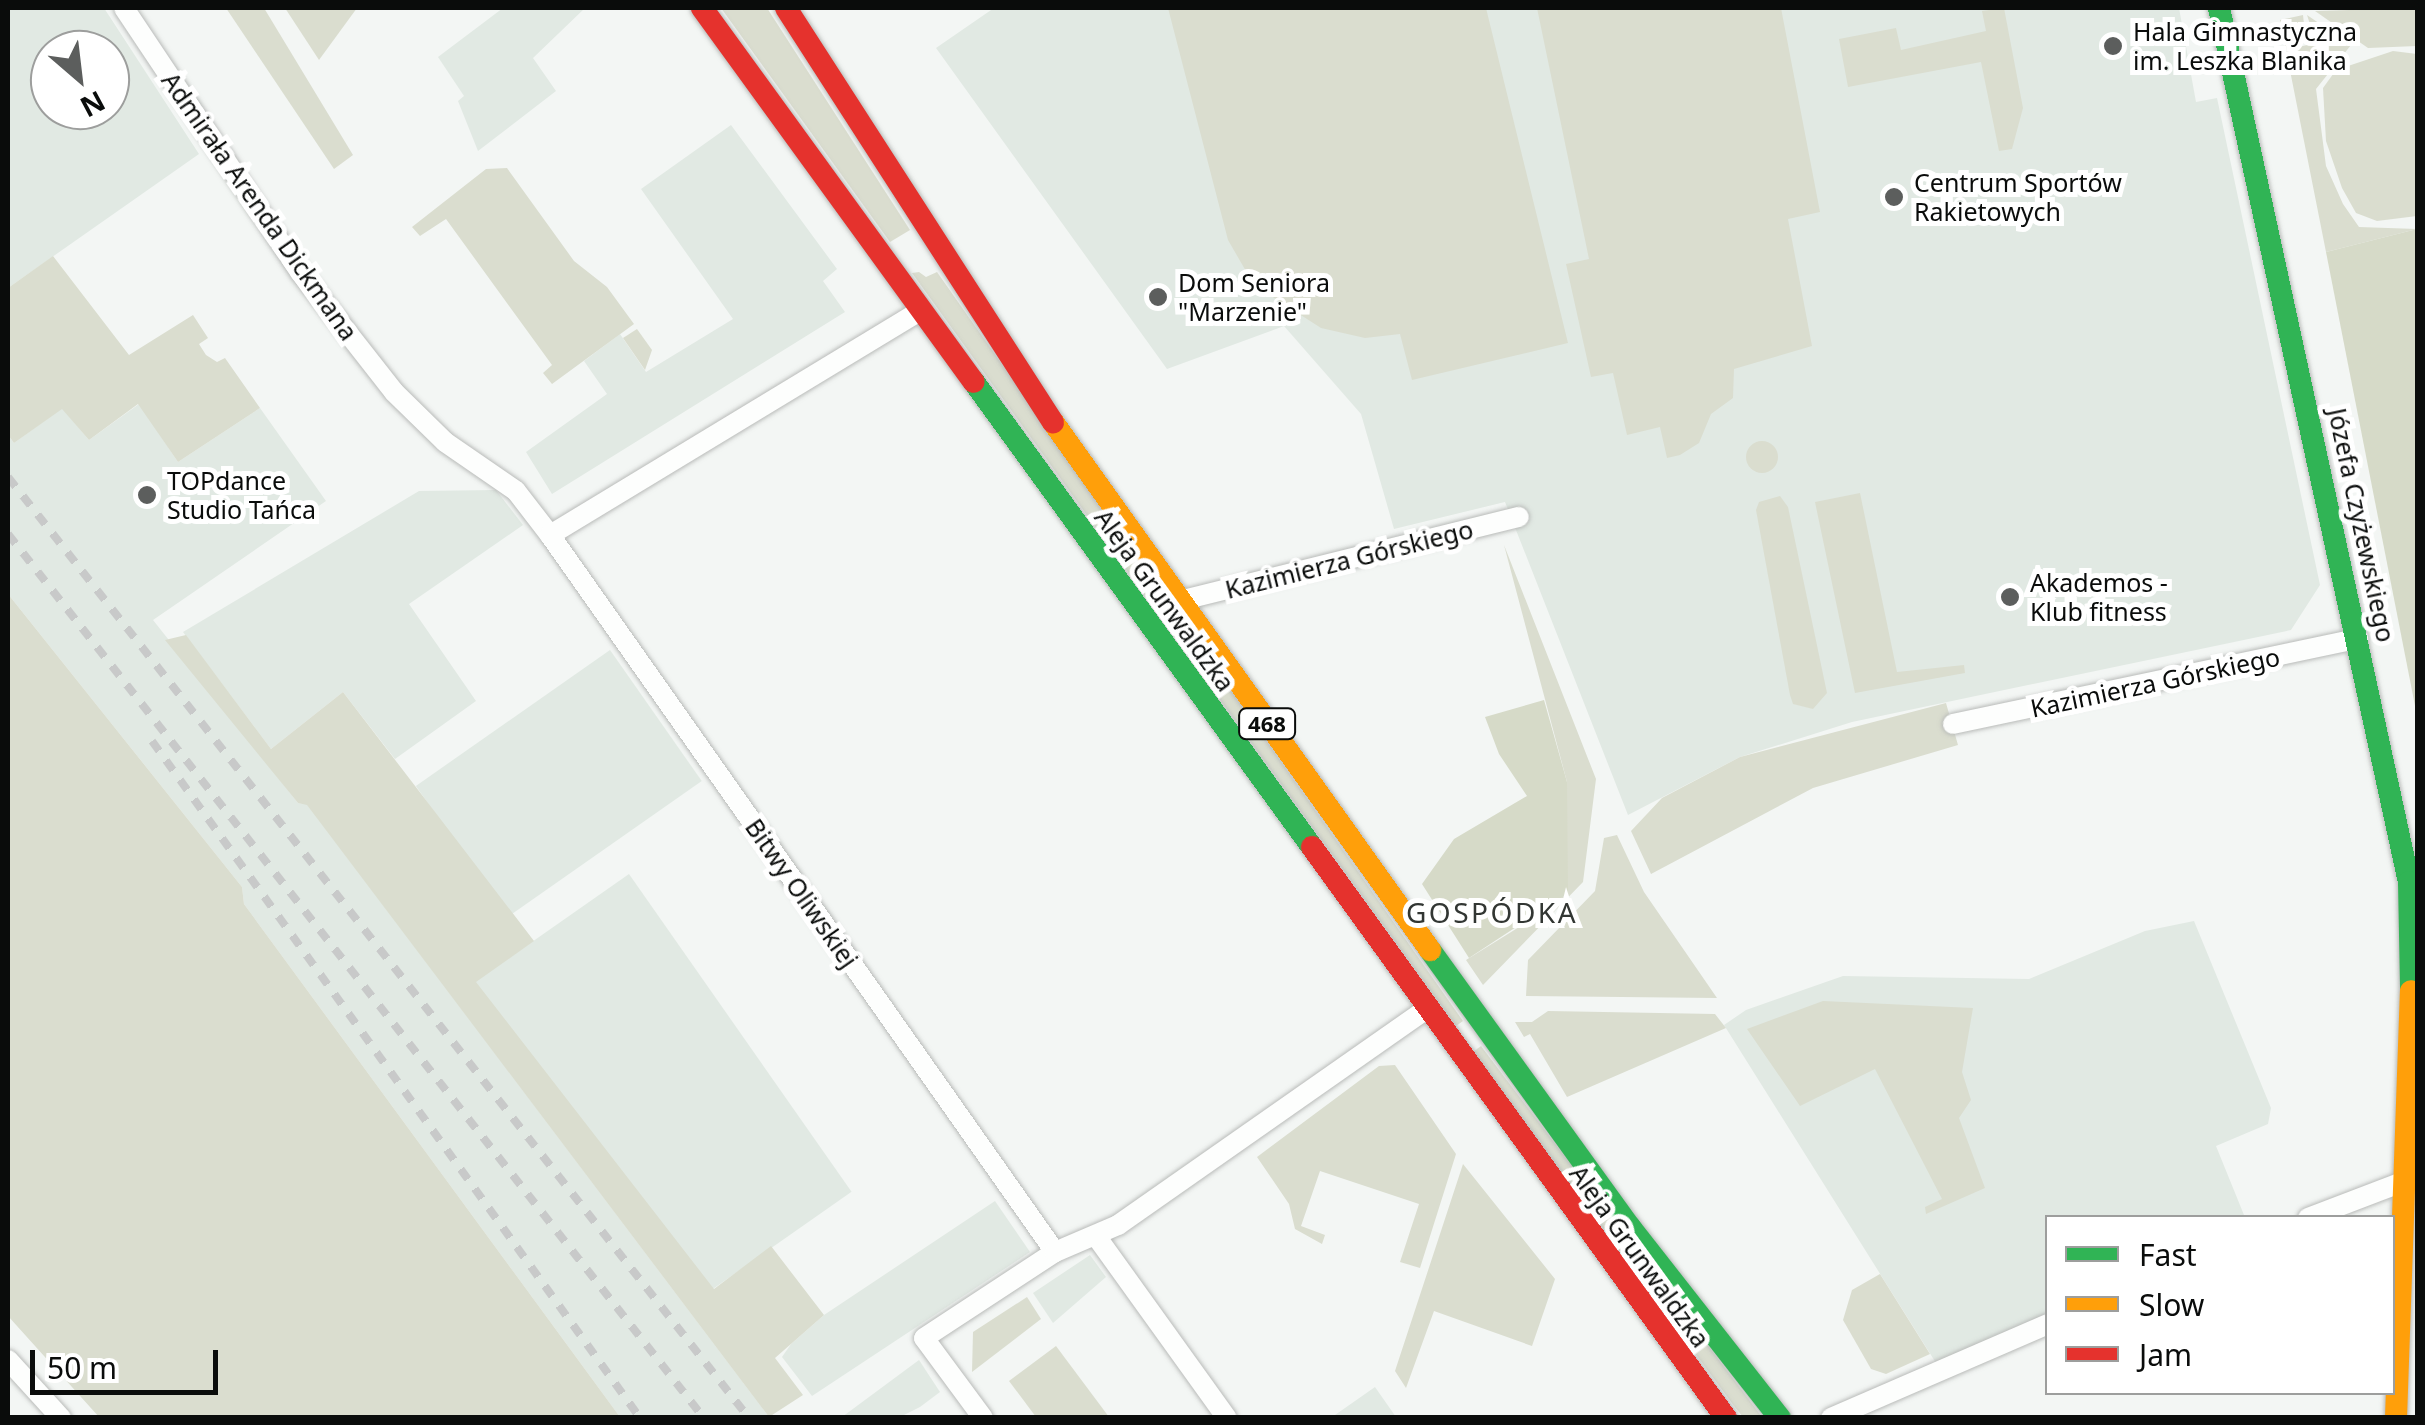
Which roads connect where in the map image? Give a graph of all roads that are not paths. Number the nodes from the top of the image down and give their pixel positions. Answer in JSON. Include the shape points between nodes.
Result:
{"nodes":[{"id":1,"x":124,"y":8,"type":"edge"},
{"id":2,"x":702,"y":8,"type":"edge"},
{"id":3,"x":786,"y":8,"type":"edge"},
{"id":4,"x":2219,"y":8,"type":"edge"},
{"id":5,"x":921,"y":310,"type":"junction"},
{"id":6,"x":445,"y":442,"type":"joint"},
{"id":7,"x":1519,"y":517,"type":"dead end"},
{"id":8,"x":550,"y":535,"type":"junction"},
{"id":9,"x":1178,"y":601,"type":"junction"},
{"id":10,"x":2358,"y":639,"type":"junction"},
{"id":11,"x":1953,"y":724,"type":"dead end"},
{"id":12,"x":1426,"y":1009,"type":"junction"},
{"id":13,"x":2406,"y":1181,"type":"junction"},
{"id":14,"x":2316,"y":1215,"type":"edge"},
{"id":15,"x":1096,"y":1236,"type":"junction"},
{"id":16,"x":1055,"y":1252,"type":"junction"},
{"id":17,"x":2045,"y":1325,"type":"edge"},
{"id":18,"x":8,"y":1360,"type":"edge"},
{"id":19,"x":61,"y":1418,"type":"edge"},
{"id":20,"x":983,"y":1418,"type":"edge"},
{"id":21,"x":1227,"y":1418,"type":"edge"},
{"id":22,"x":1726,"y":1418,"type":"edge"},
{"id":23,"x":1780,"y":1418,"type":"edge"},
{"id":24,"x":1831,"y":1418,"type":"edge"},
{"id":25,"x":2396,"y":1418,"type":"edge"}],
"edges":[{"from":1,"to":6,"type":"street","name":"Admirała Arenda Dickmana","via":[[300,272],[394,392]]},
{"from":2,"to":5,"type":"main road","name":"Aleja Grunwaldzka","number":"468"},
{"from":3,"to":9,"type":"main road","name":"Aleja Grunwaldzka","number":"468","via":[[1011,361]]},
{"from":4,"to":10,"type":"main road","name":"Józefa Czyżewskiego"},
{"from":5,"to":8,"type":"street"},
{"from":5,"to":12,"type":"main road","name":"Aleja Grunwaldzka","number":"468"},
{"from":6,"to":8,"type":"street","name":"Bitwy Oliwskiej","via":[[516,491]]},
{"from":7,"to":9,"type":"street","name":"Kazimierza Górskiego"},
{"from":8,"to":16,"type":"street","name":"Bitwy Oliwskiej"},
{"from":9,"to":23,"type":"main road","name":"Aleja Grunwaldzka","number":"468","via":[[1630,1228]]},
{"from":10,"to":11,"type":"street","name":"Kazimierza Górskiego"},
{"from":10,"to":13,"type":"main road","name":"Józefa Czyżewskiego","via":[[2409,882]]},
{"from":12,"to":15,"type":"street","via":[[1216,1160]]},
{"from":12,"to":22,"type":"main road","name":"Aleja Grunwaldzka","number":"468"},
{"from":13,"to":14,"type":"street"},
{"from":13,"to":25,"type":"main road","name":"Józefa Czyżewskiego"},
{"from":15,"to":16,"type":"street"},
{"from":15,"to":21,"type":"street"},
{"from":16,"to":20,"type":"street","via":[[924,1338]]},
{"from":17,"to":24,"type":"street"},
{"from":18,"to":19,"type":"street"}]}
